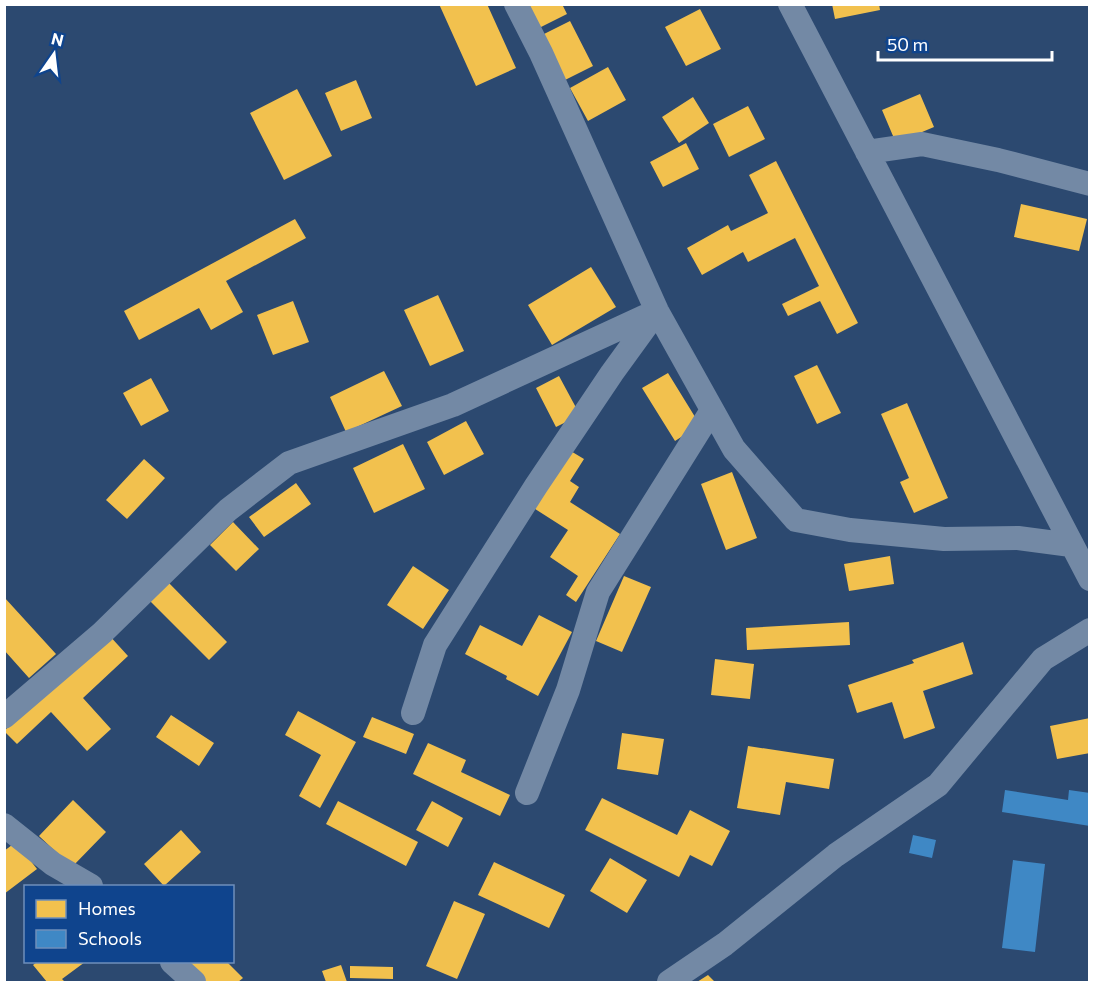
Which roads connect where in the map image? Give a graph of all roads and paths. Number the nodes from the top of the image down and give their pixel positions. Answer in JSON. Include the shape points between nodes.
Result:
{"nodes":[{"id":1,"x":516,"y":4,"type":"edge"},
{"id":2,"x":790,"y":4,"type":"edge"},
{"id":3,"x":867,"y":152,"type":"junction"},
{"id":4,"x":1089,"y":184,"type":"edge"},
{"id":5,"x":657,"y":311,"type":"junction"},
{"id":6,"x":712,"y":410,"type":"junction"},
{"id":7,"x":1071,"y":545,"type":"junction"},
{"id":8,"x":1089,"y":579,"type":"edge"},
{"id":9,"x":1089,"y":630,"type":"edge"},
{"id":10,"x":413,"y":713,"type":"dead end"},
{"id":11,"x":4,"y":717,"type":"edge"},
{"id":12,"x":527,"y":793,"type":"dead end"},
{"id":13,"x":4,"y":825,"type":"edge"},
{"id":14,"x":89,"y":885,"type":"edge"},
{"id":15,"x":173,"y":963,"type":"edge"},
{"id":16,"x":194,"y":982,"type":"edge"},
{"id":17,"x":669,"y":982,"type":"edge"}],
"edges":[{"from":1,"to":5,"type":"street"},
{"from":2,"to":3,"type":"street"},
{"from":3,"to":4,"type":"street","via":[[922,144]]},
{"from":3,"to":7,"type":"street"},
{"from":5,"to":6,"type":"street"},
{"from":5,"to":10,"type":"street","via":[[536,486],[435,645]]},
{"from":5,"to":11,"type":"street","via":[[453,405],[289,463],[228,510],[102,633]]},
{"from":6,"to":7,"type":"street","via":[[734,449],[796,520],[932,538],[1018,538]]},
{"from":6,"to":12,"type":"street","via":[[598,592],[568,690]]},
{"from":7,"to":8,"type":"street"},
{"from":9,"to":17,"type":"street","via":[[1043,659],[938,785],[836,855],[725,944]]},
{"from":13,"to":14,"type":"street","via":[[53,864]]},
{"from":15,"to":16,"type":"street"}]}
